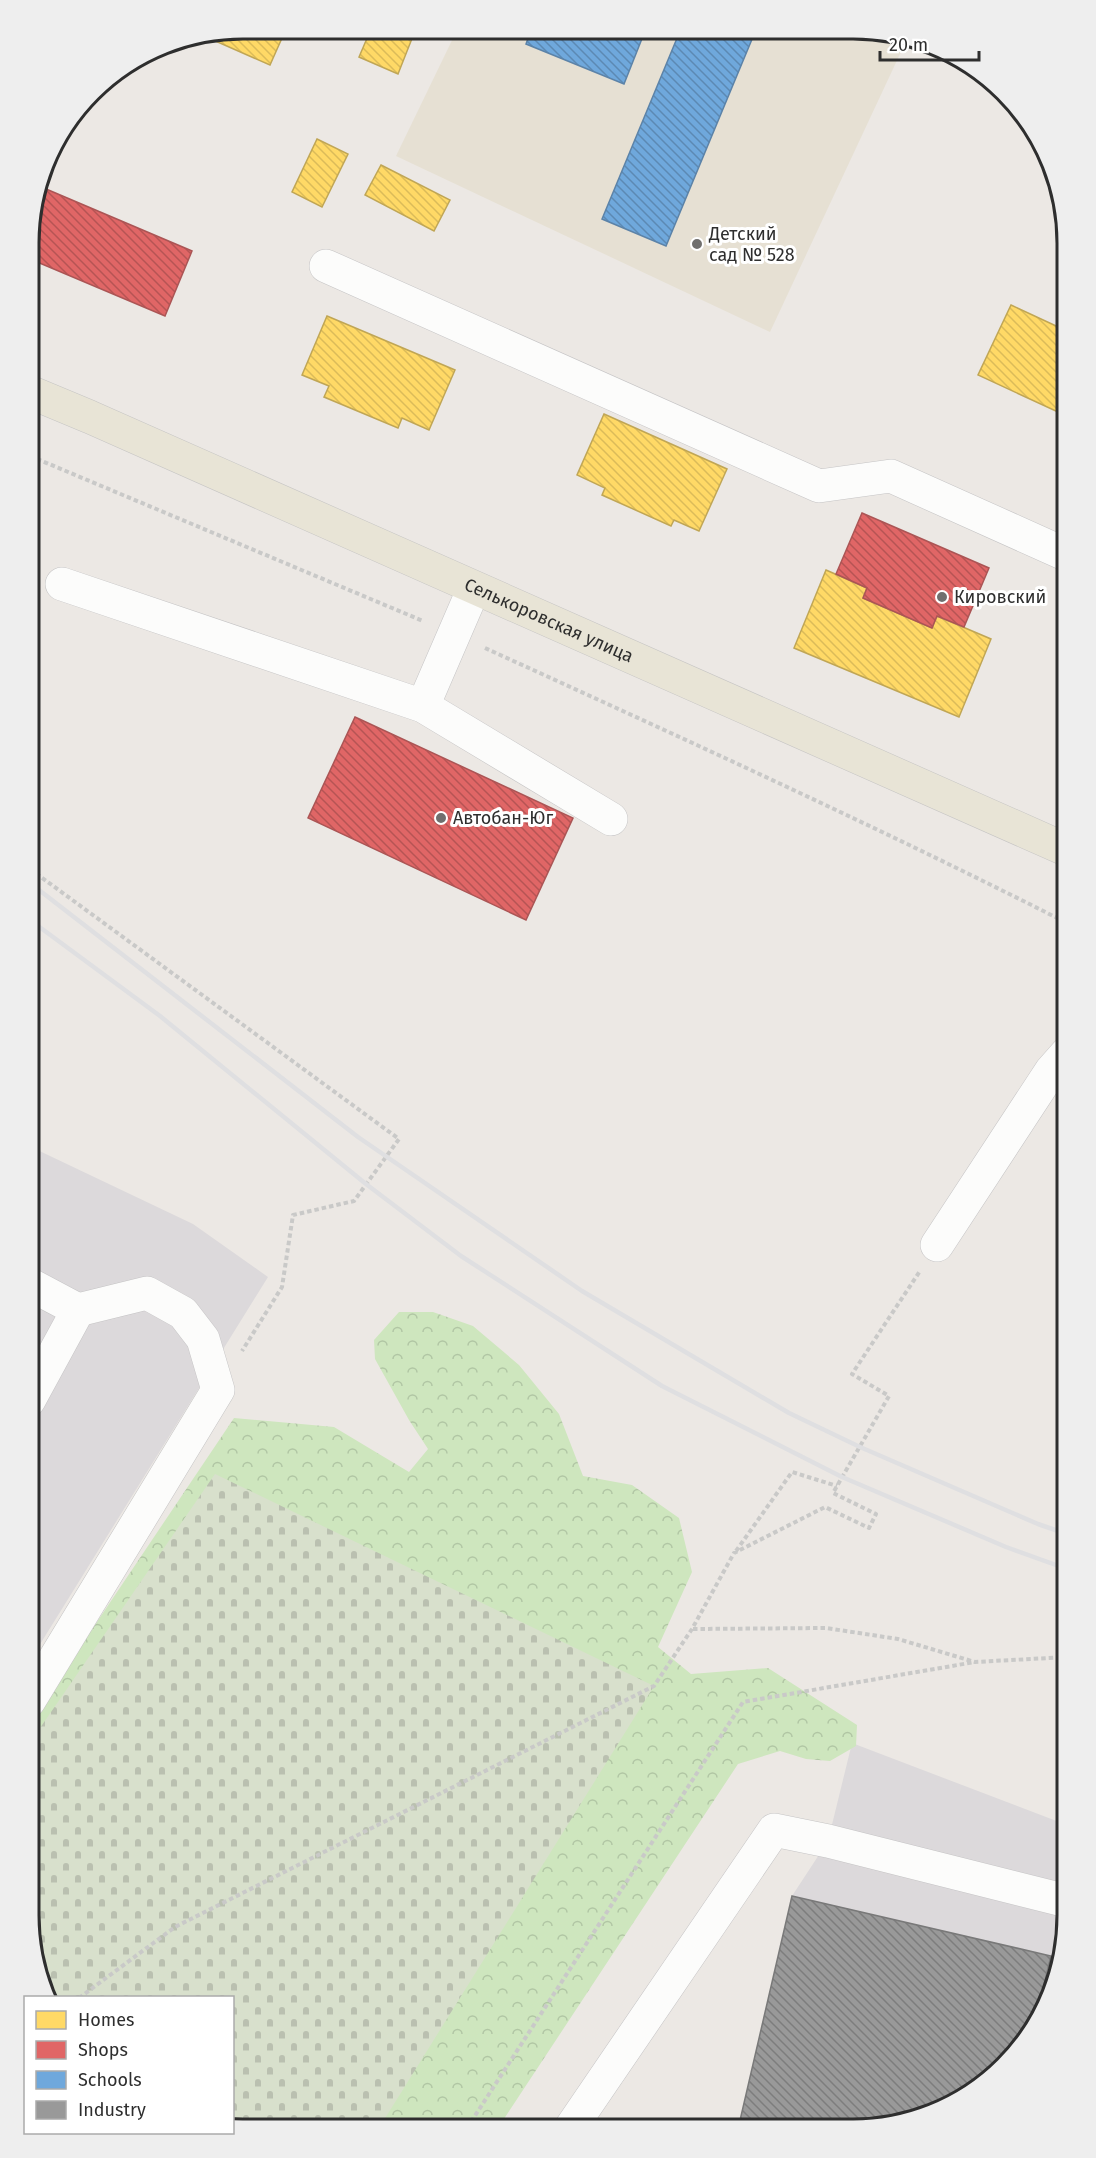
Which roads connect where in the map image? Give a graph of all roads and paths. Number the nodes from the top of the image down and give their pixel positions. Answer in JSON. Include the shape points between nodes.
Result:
{"nodes":[{"id":1,"x":326,"y":266,"type":"dead end"},
{"id":2,"x":39,"y":396,"type":"edge"},
{"id":3,"x":39,"y":460,"type":"edge"},
{"id":4,"x":1057,"y":551,"type":"edge"},
{"id":5,"x":62,"y":584,"type":"dead end"},
{"id":6,"x":474,"y":588,"type":"junction"},
{"id":7,"x":454,"y":634,"type":"junction"},
{"id":8,"x":423,"y":706,"type":"junction"},
{"id":9,"x":611,"y":819,"type":"dead end"},
{"id":10,"x":1057,"y":846,"type":"edge"},
{"id":11,"x":39,"y":876,"type":"edge"},
{"id":12,"x":1057,"y":918,"type":"edge"},
{"id":13,"x":1057,"y":1064,"type":"edge"},
{"id":14,"x":937,"y":1245,"type":"joint"},
{"id":15,"x":39,"y":1289,"type":"edge"},
{"id":16,"x":78,"y":1310,"type":"junction"},
{"id":17,"x":39,"y":1382,"type":"edge"},
{"id":18,"x":218,"y":1390,"type":"junction"},
{"id":19,"x":837,"y":1486,"type":"junction"},
{"id":20,"x":734,"y":1553,"type":"junction"},
{"id":21,"x":692,"y":1629,"type":"junction"},
{"id":22,"x":1057,"y":1658,"type":"edge"},
{"id":23,"x":975,"y":1662,"type":"junction"},
{"id":24,"x":39,"y":1685,"type":"edge"},
{"id":25,"x":1057,"y":1898,"type":"edge"},
{"id":26,"x":82,"y":1996,"type":"edge"},
{"id":27,"x":473,"y":2119,"type":"edge"},
{"id":28,"x":577,"y":2119,"type":"edge"}],
"edges":[{"from":1,"to":4,"type":"lane","via":[[819,486],[891,476]]},
{"from":2,"to":6,"type":"main road","name":"Селькоровская улица"},
{"from":3,"to":7,"type":"path"},
{"from":5,"to":8,"type":"lane"},
{"from":6,"to":7,"type":"lane"},
{"from":6,"to":10,"type":"main road","name":"Селькоровская улица"},
{"from":7,"to":8,"type":"lane"},
{"from":7,"to":12,"type":"path","via":[[780,783]]},
{"from":8,"to":9,"type":"lane"},
{"from":11,"to":18,"type":"path","via":[[399,1139],[354,1201],[293,1215],[282,1287]]},
{"from":13,"to":14,"type":"lane"},
{"from":14,"to":19,"type":"path","via":[[852,1374],[889,1396]]},
{"from":15,"to":16,"type":"lane"},
{"from":16,"to":17,"type":"lane"},
{"from":16,"to":18,"type":"lane","via":[[147,1293],[183,1313],[203,1339]]},
{"from":18,"to":24,"type":"lane"},
{"from":19,"to":20,"type":"path","via":[[792,1472]]},
{"from":19,"to":20,"type":"path","via":[[833,1493],[876,1514],[869,1528],[825,1507]]},
{"from":20,"to":21,"type":"path"},
{"from":21,"to":23,"type":"path","via":[[826,1628],[898,1639]]},
{"from":21,"to":26,"type":"path","via":[[654,1686],[175,1928]]},
{"from":22,"to":23,"type":"path"},
{"from":23,"to":27,"type":"path","via":[[743,1702]]},
{"from":25,"to":28,"type":"lane","via":[[774,1830]]}]}
